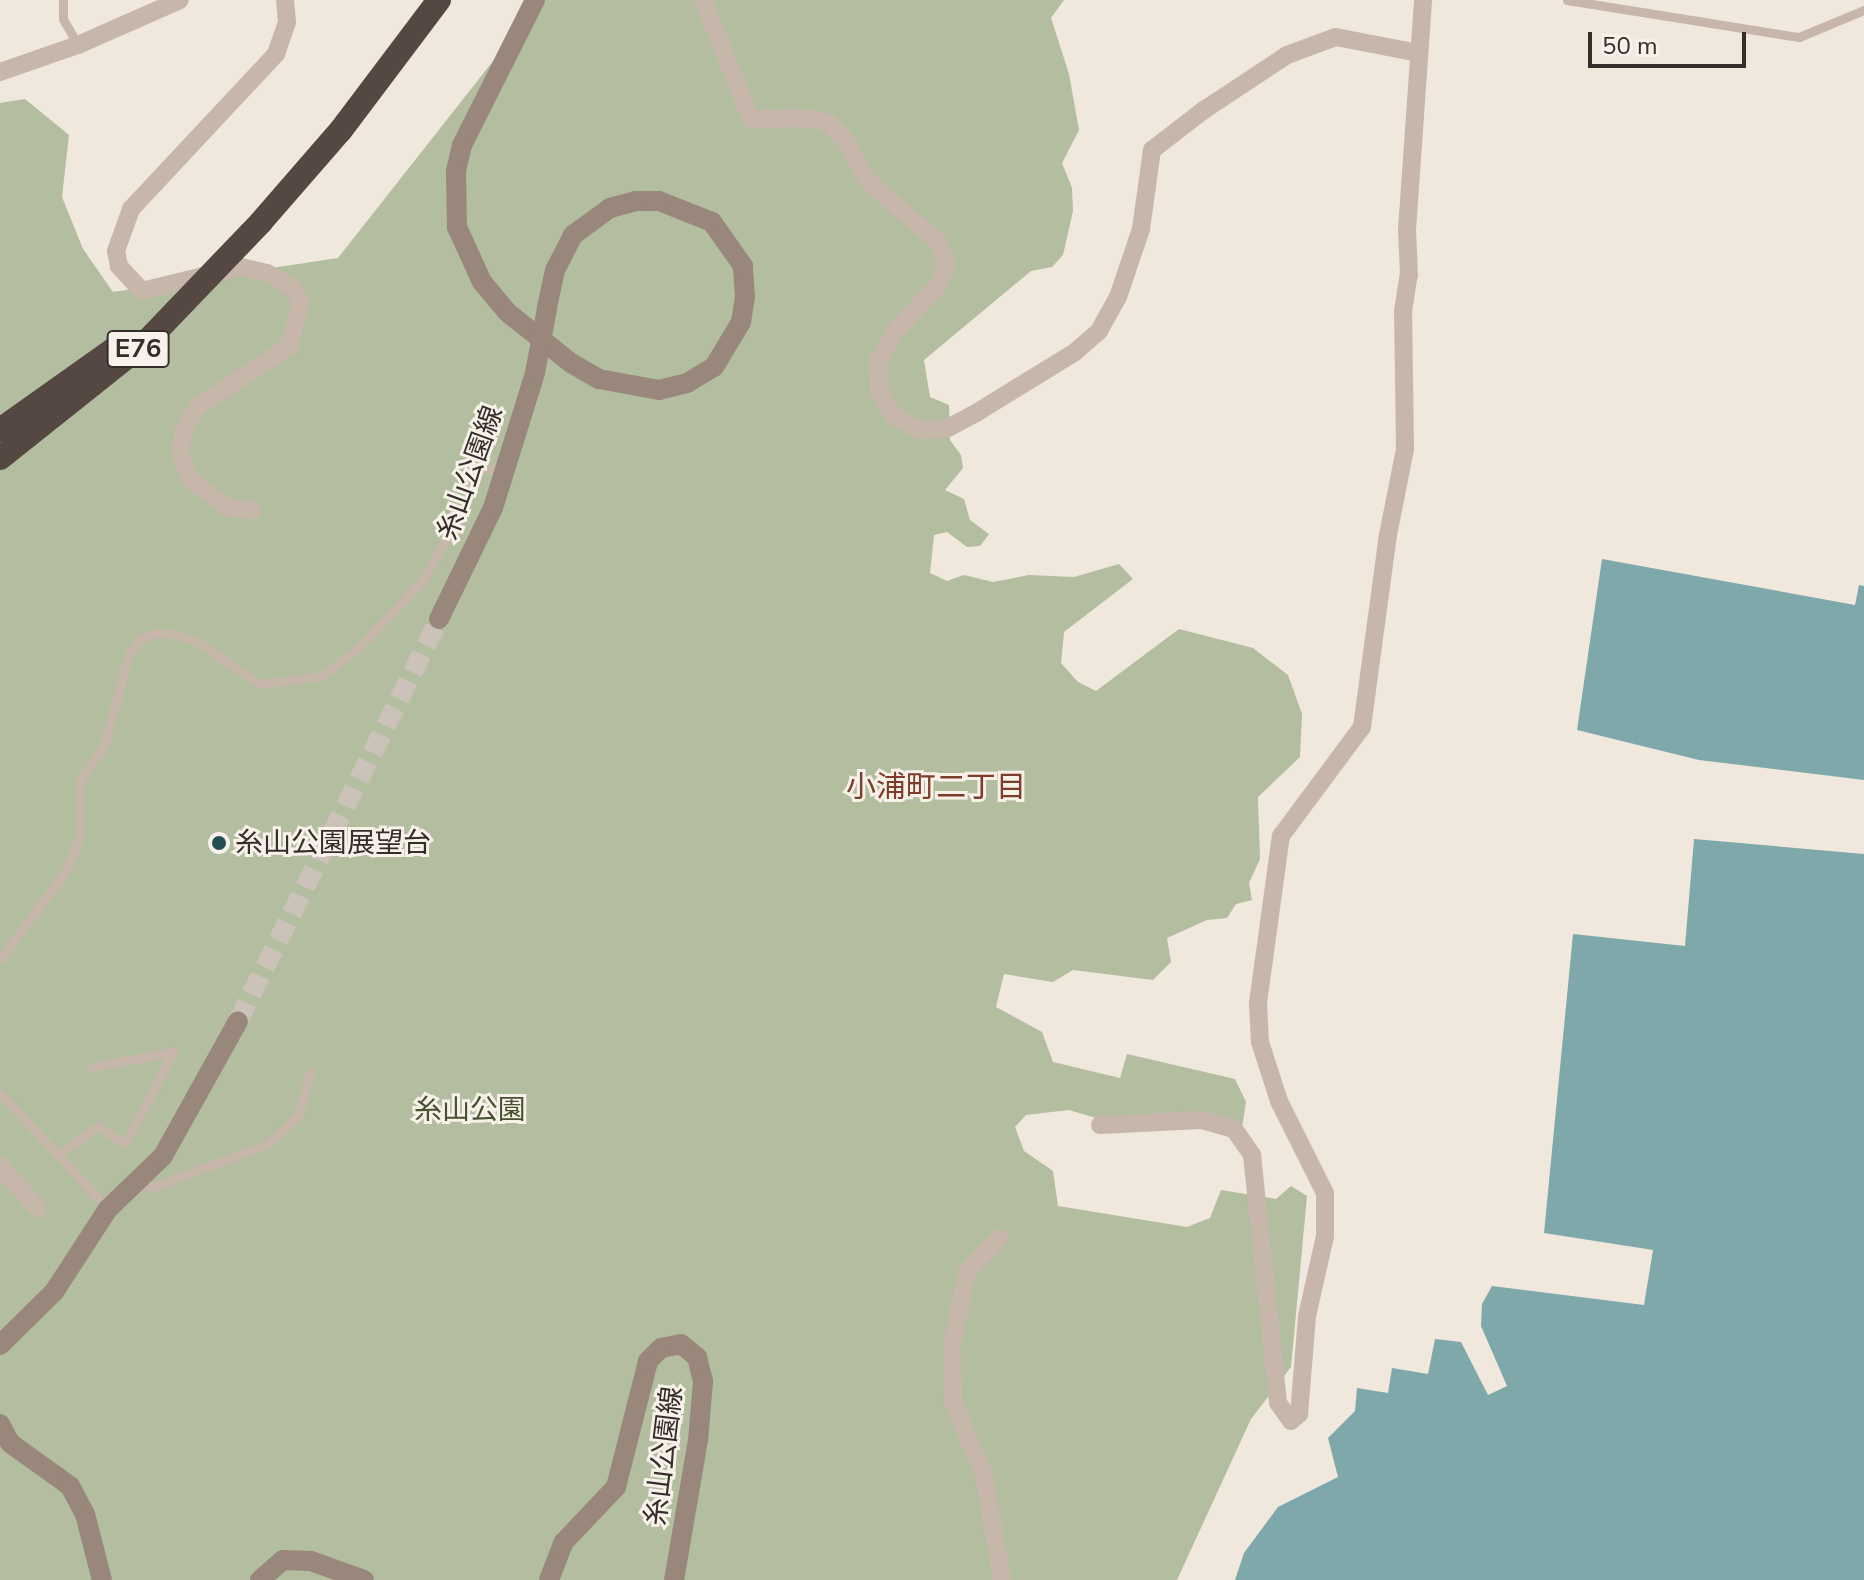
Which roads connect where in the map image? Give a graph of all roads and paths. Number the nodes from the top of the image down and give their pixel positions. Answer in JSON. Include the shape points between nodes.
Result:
{"nodes":[{"id":1,"x":63,"y":0,"type":"edge"},
{"id":2,"x":180,"y":0,"type":"edge"},
{"id":3,"x":285,"y":0,"type":"edge"},
{"id":4,"x":439,"y":0,"type":"edge"},
{"id":5,"x":535,"y":0,"type":"edge"},
{"id":6,"x":703,"y":0,"type":"edge"},
{"id":7,"x":1423,"y":0,"type":"edge"},
{"id":8,"x":1567,"y":0,"type":"edge"},
{"id":9,"x":1864,"y":10,"type":"edge"},
{"id":10,"x":78,"y":45,"type":"junction"},
{"id":11,"x":1418,"y":53,"type":"junction"},
{"id":12,"x":0,"y":72,"type":"edge"},
{"id":13,"x":261,"y":222,"type":"junction"},
{"id":14,"x":0,"y":430,"type":"edge"},
{"id":15,"x":0,"y":458,"type":"edge"},
{"id":16,"x":505,"y":472,"type":"junction"},
{"id":17,"x":253,"y":510,"type":"dead end"},
{"id":18,"x":439,"y":619,"type":"tunnel mouth"},
{"id":19,"x":0,"y":959,"type":"edge"},
{"id":20,"x":238,"y":1021,"type":"tunnel mouth"},
{"id":21,"x":91,"y":1067,"type":"dead end"},
{"id":22,"x":310,"y":1073,"type":"dead end"},
{"id":23,"x":0,"y":1093,"type":"edge"},
{"id":24,"x":1100,"y":1125,"type":"dead end"},
{"id":25,"x":58,"y":1155,"type":"junction"},
{"id":26,"x":0,"y":1166,"type":"edge"},
{"id":27,"x":138,"y":1184,"type":"junction"},
{"id":28,"x":38,"y":1209,"type":"dead end"},
{"id":29,"x":108,"y":1209,"type":"junction"},
{"id":30,"x":999,"y":1238,"type":"dead end"},
{"id":31,"x":0,"y":1345,"type":"edge"},
{"id":32,"x":0,"y":1424,"type":"edge"},
{"id":33,"x":102,"y":1580,"type":"edge"},
{"id":34,"x":260,"y":1580,"type":"edge"},
{"id":35,"x":364,"y":1580,"type":"edge"},
{"id":36,"x":549,"y":1580,"type":"edge"},
{"id":37,"x":674,"y":1580,"type":"edge"},
{"id":38,"x":1002,"y":1580,"type":"edge"}],
"edges":[{"from":1,"to":10,"type":"lane","via":[[63,19]]},
{"from":2,"to":10,"type":"street"},
{"from":3,"to":17,"type":"street","via":[[287,22],[276,54],[131,209],[116,251],[119,266],[142,291],[240,267],[267,273],[293,288],[301,302],[289,347],[198,406],[184,429],[180,453],[190,479],[228,508]]},
{"from":4,"to":13,"type":"highway","number":"E76","via":[[341,130]]},
{"from":5,"to":16,"type":"main road","name":"糸山公園線","bridge":true,"via":[[462,145],[456,172],[457,227],[482,282],[507,312],[571,363],[599,379],[659,390],[687,383],[714,367],[741,322],[745,297],[743,266],[712,222],[659,201],[610,208],[573,235],[555,270],[547,309],[535,373]]},
{"from":6,"to":11,"type":"street","via":[[751,119],[829,123],[869,182],[939,243],[946,263],[940,283],[895,332],[878,360],[879,391],[886,404],[894,416],[919,430],[946,429],[976,413],[1075,352],[1099,331],[1118,297],[1141,229],[1152,150],[1194,118],[1287,55],[1336,37]]},
{"from":7,"to":11,"type":"street"},
{"from":8,"to":9,"type":"lane","via":[[1799,37]]},
{"from":10,"to":12,"type":"street"},
{"from":11,"to":24,"type":"street","via":[[1403,311],[1405,449],[1362,727],[1281,836],[1258,1003],[1260,1042],[1279,1101],[1325,1193],[1325,1236],[1307,1316],[1299,1414],[1291,1421],[1278,1403],[1252,1155],[1234,1129],[1202,1120]]},
{"from":13,"to":14,"type":"highway","number":"E76","bridge":true,"via":[[126,340]]},
{"from":13,"to":15,"type":"highway","number":"E76","bridge":true,"via":[[146,342]]},
{"from":16,"to":18,"type":"main road","name":"糸山公園線"},
{"from":16,"to":19,"type":"lane","via":[[478,467],[460,514],[423,580],[357,649],[322,676],[259,684],[199,643],[175,634],[140,639],[129,654],[104,746],[80,780],[79,839],[66,871]]},
{"from":20,"to":27,"type":"main road","via":[[163,1156]]},
{"from":21,"to":25,"type":"lane","via":[[173,1052],[125,1144],[98,1126]]},
{"from":22,"to":27,"type":"lane","via":[[298,1116],[268,1144],[153,1187]]},
{"from":23,"to":25,"type":"lane"},
{"from":25,"to":29,"type":"lane"},
{"from":26,"to":28,"type":"street"},
{"from":27,"to":29,"type":"main road"},
{"from":29,"to":31,"type":"main road","via":[[54,1292]]},
{"from":30,"to":38,"type":"street","via":[[967,1271],[952,1344],[953,1402],[984,1475]]},
{"from":32,"to":33,"type":"main road","via":[[10,1443],[70,1486],[85,1514]]},
{"from":34,"to":35,"type":"main road","via":[[283,1560],[311,1561]]},
{"from":36,"to":37,"type":"main road","name":"糸山公園線","via":[[563,1543],[616,1487],[648,1361],[661,1348],[681,1344],[697,1357],[703,1381]]}]}
